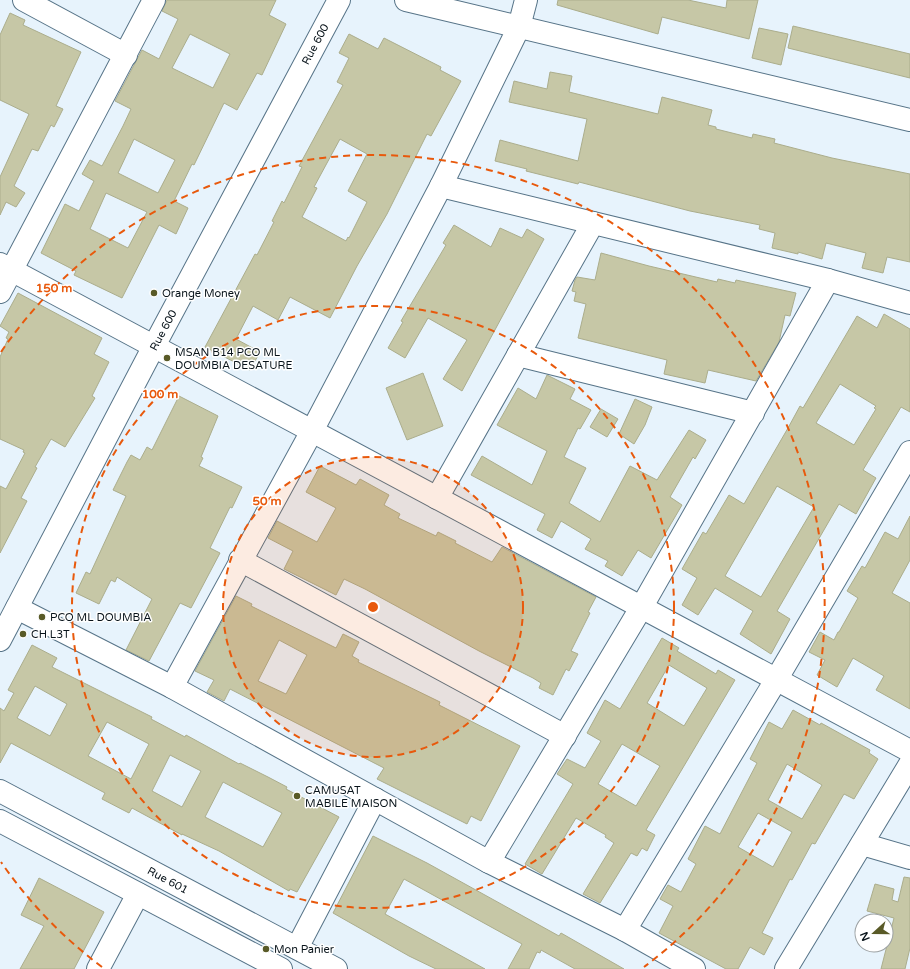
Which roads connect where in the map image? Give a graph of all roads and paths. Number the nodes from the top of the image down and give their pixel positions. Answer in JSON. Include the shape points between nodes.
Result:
{"nodes":[{"id":1,"x":24,"y":0,"type":"edge"},
{"id":2,"x":154,"y":0,"type":"edge"},
{"id":3,"x":339,"y":0,"type":"edge"},
{"id":4,"x":406,"y":0,"type":"edge"},
{"id":5,"x":526,"y":0,"type":"edge"},
{"id":6,"x":519,"y":27,"type":"junction"},
{"id":7,"x":126,"y":55,"type":"junction"},
{"id":8,"x":910,"y":120,"type":"edge"},
{"id":9,"x":441,"y":186,"type":"junction"},
{"id":10,"x":593,"y":223,"type":"junction"},
{"id":11,"x":6,"y":267,"type":"edge"},
{"id":12,"x":828,"y":280,"type":"junction"},
{"id":13,"x":0,"y":292,"type":"edge"},
{"id":14,"x":910,"y":303,"type":"edge"},
{"id":15,"x":154,"y":346,"type":"junction"},
{"id":16,"x":518,"y":355,"type":"junction"},
{"id":17,"x":753,"y":413,"type":"junction"},
{"id":18,"x":312,"y":431,"type":"junction"},
{"id":19,"x":910,"y":452,"type":"edge"},
{"id":20,"x":437,"y":498,"type":"junction"},
{"id":21,"x":240,"y":560,"type":"junction"},
{"id":22,"x":17,"y":608,"type":"junction"},
{"id":23,"x":641,"y":608,"type":"junction"},
{"id":24,"x":0,"y":640,"type":"edge"},
{"id":25,"x":776,"y":680,"type":"junction"},
{"id":26,"x":172,"y":687,"type":"junction"},
{"id":27,"x":565,"y":736,"type":"junction"},
{"id":28,"x":910,"y":751,"type":"edge"},
{"id":29,"x":910,"y":764,"type":"edge"},
{"id":30,"x":0,"y":791,"type":"edge"},
{"id":31,"x":375,"y":799,"type":"junction"},
{"id":32,"x":0,"y":821,"type":"edge"},
{"id":33,"x":862,"y":844,"type":"junction"},
{"id":34,"x":910,"y":858,"type":"edge"},
{"id":35,"x":489,"y":862,"type":"junction"},
{"id":36,"x":138,"y":894,"type":"junction"},
{"id":37,"x":625,"y":930,"type":"junction"},
{"id":38,"x":297,"y":948,"type":"junction"},
{"id":39,"x":98,"y":969,"type":"edge"},
{"id":40,"x":281,"y":969,"type":"edge"},
{"id":41,"x":336,"y":969,"type":"edge"},
{"id":42,"x":694,"y":969,"type":"edge"},
{"id":43,"x":786,"y":969,"type":"edge"}],
"edges":[{"from":1,"to":7,"type":"street"},
{"from":2,"to":7,"type":"street"},
{"from":3,"to":15,"type":"street","name":"Rue 600"},
{"from":4,"to":6,"type":"street"},
{"from":5,"to":6,"type":"street"},
{"from":6,"to":8,"type":"street"},
{"from":6,"to":9,"type":"street"},
{"from":7,"to":11,"type":"street"},
{"from":9,"to":10,"type":"street"},
{"from":9,"to":18,"type":"street"},
{"from":10,"to":12,"type":"street"},
{"from":10,"to":16,"type":"street"},
{"from":11,"to":13,"type":"street"},
{"from":11,"to":15,"type":"street"},
{"from":12,"to":14,"type":"street"},
{"from":12,"to":17,"type":"street"},
{"from":15,"to":18,"type":"street"},
{"from":15,"to":22,"type":"street","name":"Rue 600"},
{"from":16,"to":17,"type":"street"},
{"from":16,"to":20,"type":"street"},
{"from":17,"to":23,"type":"street"},
{"from":18,"to":20,"type":"street"},
{"from":18,"to":21,"type":"street"},
{"from":19,"to":25,"type":"street"},
{"from":20,"to":23,"type":"street"},
{"from":21,"to":26,"type":"street"},
{"from":21,"to":27,"type":"street"},
{"from":22,"to":24,"type":"street","name":"Rue 600"},
{"from":22,"to":26,"type":"street"},
{"from":23,"to":25,"type":"street"},
{"from":23,"to":27,"type":"street"},
{"from":25,"to":28,"type":"street"},
{"from":25,"to":37,"type":"street"},
{"from":26,"to":31,"type":"street"},
{"from":27,"to":35,"type":"street"},
{"from":29,"to":33,"type":"street"},
{"from":30,"to":38,"type":"street","name":"Rue 601"},
{"from":31,"to":35,"type":"street"},
{"from":31,"to":38,"type":"street"},
{"from":32,"to":36,"type":"street"},
{"from":33,"to":34,"type":"street"},
{"from":33,"to":43,"type":"street"},
{"from":35,"to":37,"type":"street"},
{"from":36,"to":39,"type":"street"},
{"from":36,"to":40,"type":"street"},
{"from":37,"to":42,"type":"street"},
{"from":38,"to":41,"type":"street","name":"Rue 601"}]}
